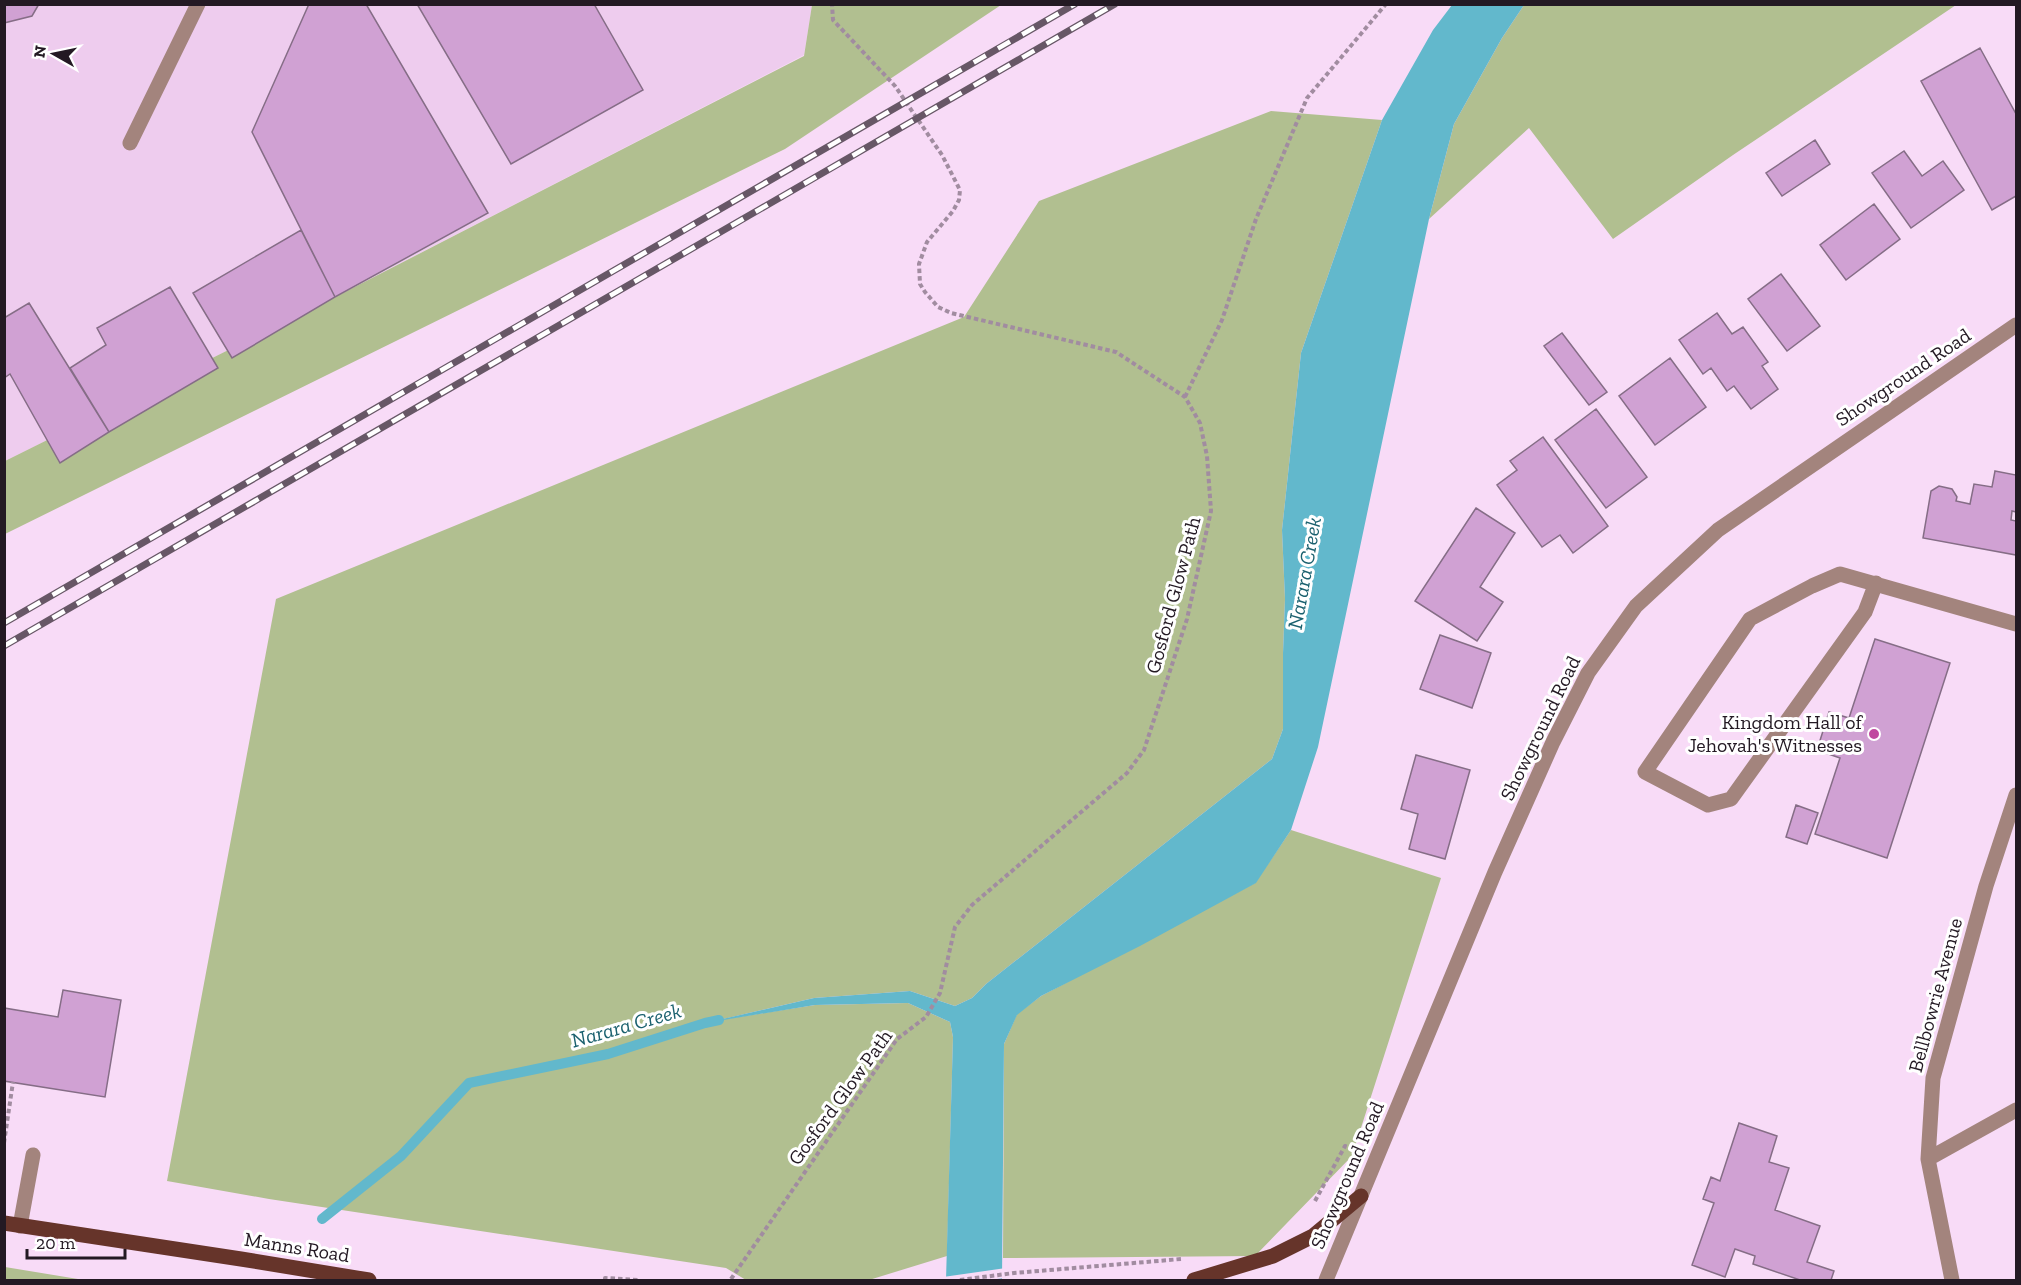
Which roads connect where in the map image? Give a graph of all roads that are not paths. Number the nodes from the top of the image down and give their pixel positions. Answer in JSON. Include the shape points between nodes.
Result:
{"nodes":[{"id":1,"x":198,"y":4,"type":"edge"},
{"id":2,"x":130,"y":143,"type":"dead end"},
{"id":3,"x":2016,"y":325,"type":"edge"},
{"id":4,"x":1876,"y":583,"type":"junction"},
{"id":5,"x":2016,"y":624,"type":"edge"},
{"id":6,"x":2016,"y":795,"type":"edge"},
{"id":7,"x":2016,"y":1110,"type":"edge"},
{"id":8,"x":33,"y":1155,"type":"dead end"},
{"id":9,"x":1928,"y":1159,"type":"junction"},
{"id":10,"x":1361,"y":1196,"type":"junction"},
{"id":11,"x":4,"y":1223,"type":"edge"},
{"id":12,"x":20,"y":1226,"type":"junction"},
{"id":13,"x":369,"y":1281,"type":"edge"},
{"id":14,"x":1194,"y":1281,"type":"edge"},
{"id":15,"x":1326,"y":1281,"type":"edge"},
{"id":16,"x":1952,"y":1281,"type":"edge"}],
"edges":[{"from":1,"to":2,"type":"street"},
{"from":3,"to":10,"type":"street","name":"Showground Road","via":[[1718,530],[1636,606],[1588,673],[1553,742]]},
{"from":4,"to":4,"type":"street","via":[[1865,612],[1731,799],[1708,805],[1645,772],[1750,619],[1840,574]]},
{"from":4,"to":5,"type":"street"},
{"from":6,"to":9,"type":"street","name":"Bellbowrie Avenue","via":[[1986,886],[1933,1078]]},
{"from":7,"to":9,"type":"street"},
{"from":8,"to":12,"type":"street"},
{"from":9,"to":16,"type":"street","name":"Bellbowrie Avenue"},
{"from":10,"to":14,"type":"main road","via":[[1313,1236],[1273,1256]]},
{"from":10,"to":15,"type":"street","name":"Showground Road"},
{"from":11,"to":12,"type":"main road","name":"Manns Road"},
{"from":12,"to":13,"type":"main road","name":"Manns Road"}]}
